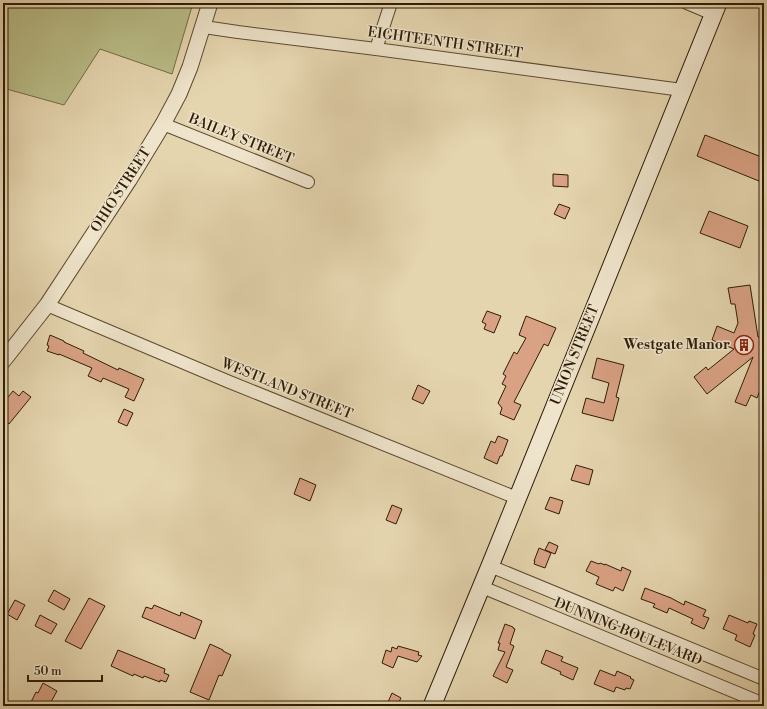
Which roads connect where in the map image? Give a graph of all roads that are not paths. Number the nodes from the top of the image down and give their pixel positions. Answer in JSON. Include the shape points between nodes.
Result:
{"nodes":[{"id":1,"x":210,"y":3,"type":"edge"},
{"id":2,"x":392,"y":3,"type":"edge"},
{"id":3,"x":687,"y":3,"type":"edge"},
{"id":4,"x":715,"y":8,"type":"edge"},
{"id":5,"x":204,"y":27,"type":"junction"},
{"id":6,"x":376,"y":49,"type":"junction"},
{"id":7,"x":682,"y":90,"type":"junction"},
{"id":8,"x":163,"y":124,"type":"junction"},
{"id":9,"x":308,"y":182,"type":"dead end"},
{"id":10,"x":47,"y":305,"type":"junction"},
{"id":11,"x":3,"y":361,"type":"edge"},
{"id":12,"x":517,"y":498,"type":"junction"},
{"id":13,"x":490,"y":566,"type":"junction"},
{"id":14,"x":482,"y":587,"type":"junction"},
{"id":15,"x":764,"y":679,"type":"edge"},
{"id":16,"x":764,"y":704,"type":"edge"},
{"id":17,"x":432,"y":706,"type":"edge"}],
"edges":[{"from":1,"to":5,"type":"street","name":"OHIO STREET"},
{"from":2,"to":6,"type":"street"},
{"from":3,"to":4,"type":"street"},
{"from":4,"to":7,"type":"main road","name":"UNION STREET"},
{"from":5,"to":6,"type":"street","name":"EIGHTEENTH STREET"},
{"from":5,"to":8,"type":"street","name":"OHIO STREET","via":[[185,81]]},
{"from":6,"to":7,"type":"street","name":"EIGHTEENTH STREET"},
{"from":7,"to":12,"type":"main road","name":"UNION STREET"},
{"from":8,"to":9,"type":"street","name":"BAILEY STREET"},
{"from":8,"to":10,"type":"street","name":"OHIO STREET"},
{"from":10,"to":11,"type":"street","name":"OHIO STREET"},
{"from":10,"to":12,"type":"street","name":"WESTLAND STREET"},
{"from":12,"to":13,"type":"main road","name":"UNION STREET"},
{"from":13,"to":14,"type":"main road","name":"UNION STREET"},
{"from":13,"to":15,"type":"street","name":"DUNNING BOULEVARD"},
{"from":14,"to":16,"type":"street","name":"DUNNING BOULEVARD"},
{"from":14,"to":17,"type":"main road","name":"UNION STREET"}]}
